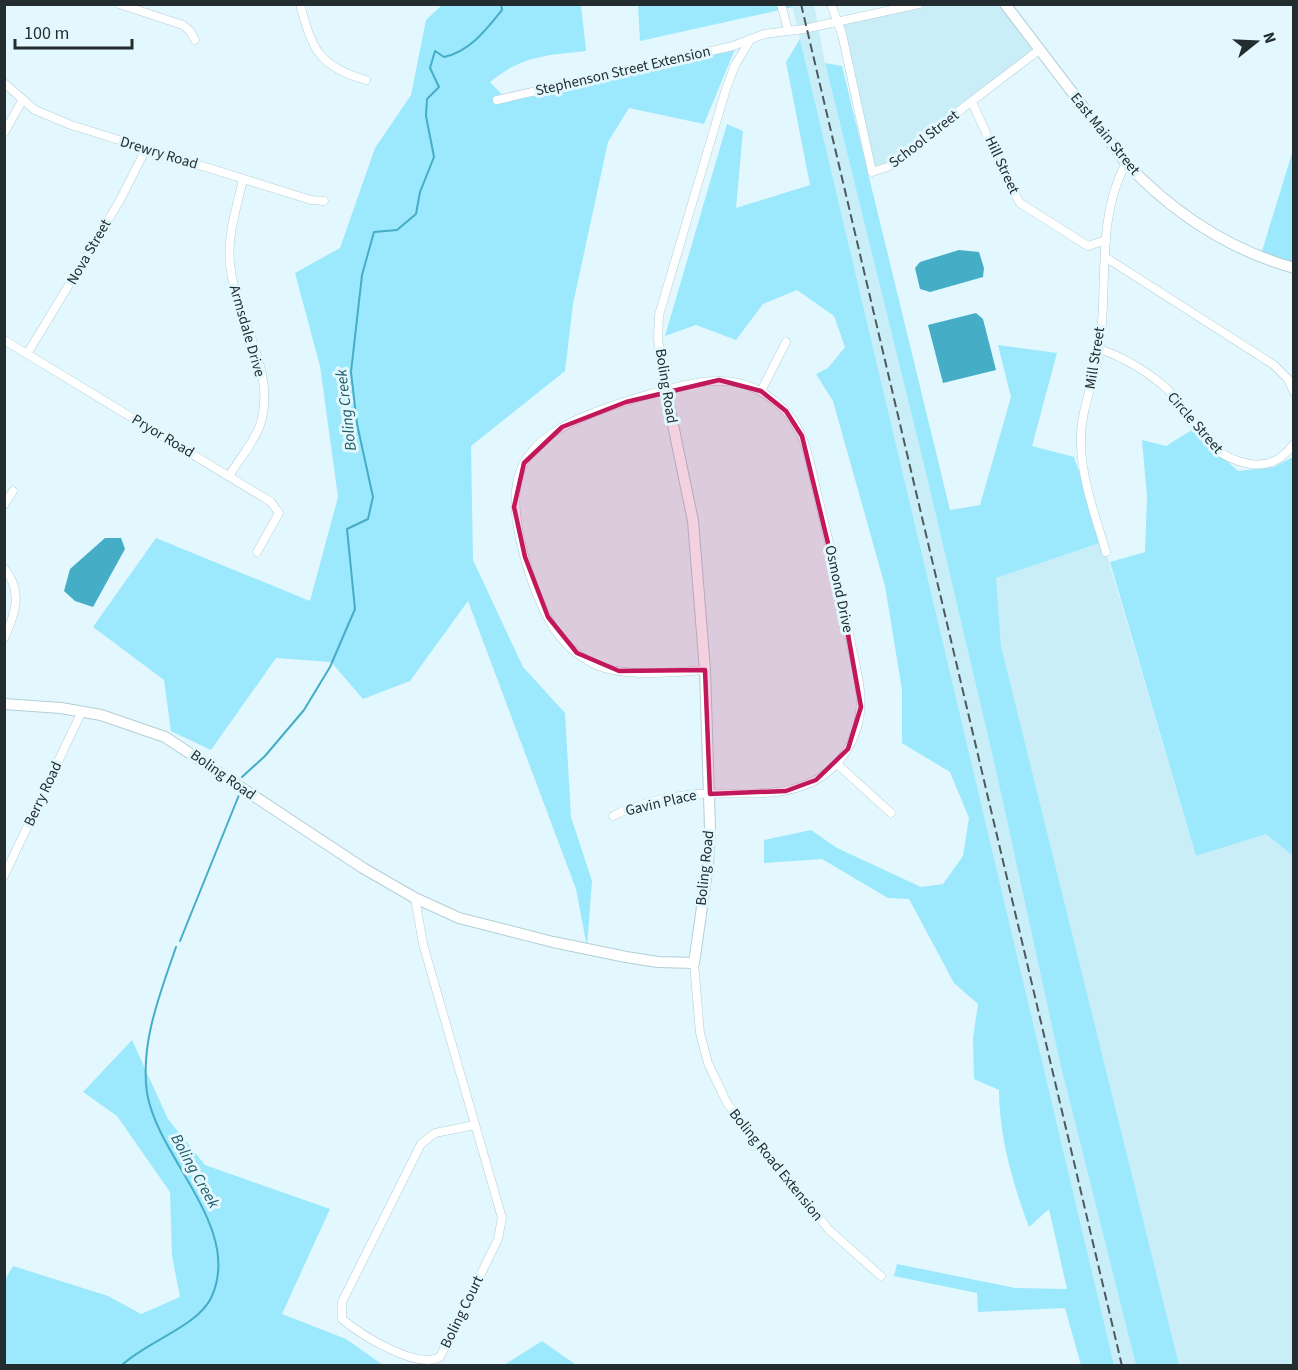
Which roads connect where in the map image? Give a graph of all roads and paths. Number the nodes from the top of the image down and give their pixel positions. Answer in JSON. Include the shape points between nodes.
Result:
{"nodes":[{"id":1,"x":119,"y":4,"type":"edge"},
{"id":2,"x":300,"y":4,"type":"edge"},
{"id":3,"x":781,"y":4,"type":"edge"},
{"id":4,"x":831,"y":4,"type":"edge"},
{"id":5,"x":919,"y":4,"type":"edge"},
{"id":6,"x":1005,"y":4,"type":"edge"},
{"id":7,"x":837,"y":22,"type":"junction"},
{"id":8,"x":788,"y":30,"type":"junction"},
{"id":9,"x":195,"y":40,"type":"dead end"},
{"id":10,"x":749,"y":42,"type":"junction"},
{"id":11,"x":1039,"y":50,"type":"junction"},
{"id":12,"x":366,"y":80,"type":"dead end"},
{"id":13,"x":4,"y":83,"type":"edge"},
{"id":14,"x":497,"y":100,"type":"dead end"},
{"id":15,"x":22,"y":101,"type":"junction"},
{"id":16,"x":972,"y":102,"type":"junction"},
{"id":17,"x":4,"y":133,"type":"edge"},
{"id":18,"x":146,"y":149,"type":"junction"},
{"id":19,"x":1126,"y":163,"type":"junction"},
{"id":20,"x":243,"y":179,"type":"junction"},
{"id":21,"x":324,"y":201,"type":"dead end"},
{"id":22,"x":1106,"y":240,"type":"junction"},
{"id":23,"x":1105,"y":257,"type":"junction"},
{"id":24,"x":1293,"y":268,"type":"edge"},
{"id":25,"x":4,"y":340,"type":"edge"},
{"id":26,"x":786,"y":342,"type":"dead end"},
{"id":27,"x":1099,"y":349,"type":"junction"},
{"id":28,"x":27,"y":354,"type":"junction"},
{"id":29,"x":666,"y":391,"type":"junction"},
{"id":30,"x":761,"y":391,"type":"junction"},
{"id":31,"x":1293,"y":392,"type":"edge"},
{"id":32,"x":1293,"y":444,"type":"edge"},
{"id":33,"x":229,"y":476,"type":"junction"},
{"id":34,"x":13,"y":491,"type":"dead end"},
{"id":35,"x":4,"y":505,"type":"edge"},
{"id":36,"x":257,"y":552,"type":"dead end"},
{"id":37,"x":1106,"y":552,"type":"dead end"},
{"id":38,"x":4,"y":568,"type":"edge"},
{"id":39,"x":4,"y":638,"type":"edge"},
{"id":40,"x":705,"y":670,"type":"junction"},
{"id":41,"x":4,"y":704,"type":"edge"},
{"id":42,"x":82,"y":711,"type":"junction"},
{"id":43,"x":837,"y":764,"type":"junction"},
{"id":44,"x":710,"y":794,"type":"junction"},
{"id":45,"x":891,"y":813,"type":"dead end"},
{"id":46,"x":613,"y":816,"type":"dead end"},
{"id":47,"x":4,"y":876,"type":"edge"},
{"id":48,"x":415,"y":898,"type":"junction"},
{"id":49,"x":694,"y":963,"type":"junction"},
{"id":50,"x":475,"y":1125,"type":"junction"},
{"id":51,"x":881,"y":1276,"type":"dead end"}],
"edges":[{"from":1,"to":9,"type":"street","via":[[183,25]]},
{"from":2,"to":12,"type":"street","via":[[311,42],[321,58],[342,72]]},
{"from":3,"to":8,"type":"street"},
{"from":4,"to":7,"type":"street"},
{"from":5,"to":7,"type":"street","name":"Stephenson Street Extension"},
{"from":6,"to":11,"type":"street","name":"East Main Street"},
{"from":7,"to":8,"type":"street","name":"Stephenson Street Extension"},
{"from":7,"to":16,"type":"street","name":"School Street","via":[[872,172],[893,165]]},
{"from":8,"to":10,"type":"street","name":"Stephenson Street Extension","via":[[764,34]]},
{"from":10,"to":14,"type":"street","name":"Stephenson Street Extension"},
{"from":10,"to":29,"type":"street","name":"Boling Road","via":[[726,88],[659,315],[658,339]]},
{"from":11,"to":16,"type":"street","name":"School Street"},
{"from":11,"to":19,"type":"street","name":"East Main Street"},
{"from":13,"to":15,"type":"street","name":"Drewry Road"},
{"from":15,"to":17,"type":"street"},
{"from":15,"to":18,"type":"street","name":"Drewry Road","via":[[71,126]]},
{"from":16,"to":22,"type":"street","name":"Hill Street","via":[[1020,202],[1088,246]]},
{"from":18,"to":20,"type":"street","name":"Drewry Road"},
{"from":18,"to":28,"type":"street","name":"Nova Street","via":[[119,202]]},
{"from":19,"to":22,"type":"street","name":"Mill Street","via":[[1113,201]]},
{"from":19,"to":24,"type":"street","name":"East Main Street","via":[[1193,223],[1246,252]]},
{"from":20,"to":21,"type":"street","name":"Drewry Road"},
{"from":20,"to":33,"type":"street","name":"Armsdale Drive","via":[[231,232],[230,264],[258,365],[264,402],[257,431]]},
{"from":22,"to":23,"type":"street","name":"Mill Street"},
{"from":23,"to":27,"type":"street","name":"Mill Street"},
{"from":23,"to":31,"type":"street","via":[[1274,365],[1288,379]]},
{"from":25,"to":28,"type":"street","name":"Pryor Road"},
{"from":26,"to":30,"type":"street"},
{"from":27,"to":32,"type":"street","name":"Circle Street","via":[[1161,384],[1211,446],[1228,459],[1255,465],[1271,463]]},
{"from":27,"to":37,"type":"street","name":"Mill Street","via":[[1080,444]]},
{"from":28,"to":33,"type":"street","name":"Pryor Road"},
{"from":29,"to":30,"type":"street","name":"Osmond Drive","via":[[719,380]]},
{"from":29,"to":40,"type":"street","name":"Boling Road","via":[[693,521]]},
{"from":29,"to":40,"type":"street","name":"Osmond Drive","via":[[583,417],[544,440],[520,472],[515,519],[548,617],[577,653],[597,665],[619,671]]},
{"from":30,"to":43,"type":"street","name":"Osmond Drive","via":[[786,411],[802,436],[842,601],[861,707],[856,731]]},
{"from":33,"to":36,"type":"street","name":"Pryor Road","via":[[279,510]]},
{"from":34,"to":35,"type":"street"},
{"from":38,"to":39,"type":"street","via":[[18,597],[14,618]]},
{"from":40,"to":44,"type":"street","name":"Boling Road"},
{"from":41,"to":42,"type":"street","name":"Boling Road"},
{"from":42,"to":47,"type":"street","name":"Berry Road"},
{"from":42,"to":48,"type":"street","name":"Boling Road","via":[[124,721],[176,743],[320,841]]},
{"from":43,"to":44,"type":"street","name":"Osmond Drive","via":[[794,790]]},
{"from":43,"to":45,"type":"street"},
{"from":44,"to":46,"type":"street","name":"Gavin Place","via":[[657,802]]},
{"from":44,"to":49,"type":"street","name":"Boling Road","via":[[708,865]]},
{"from":48,"to":49,"type":"street","name":"Boling Road","via":[[473,922],[553,942],[658,962]]},
{"from":48,"to":50,"type":"street","name":"Boling Court","via":[[423,944]]},
{"from":49,"to":51,"type":"street","name":"Boling Road Extension","via":[[700,1033],[708,1063],[727,1104],[829,1230]]},
{"from":50,"to":50,"type":"street","name":"Boling Court","via":[[435,1133],[422,1144],[342,1302],[342,1319],[412,1363],[429,1364],[440,1357],[500,1233],[500,1210]]}]}
